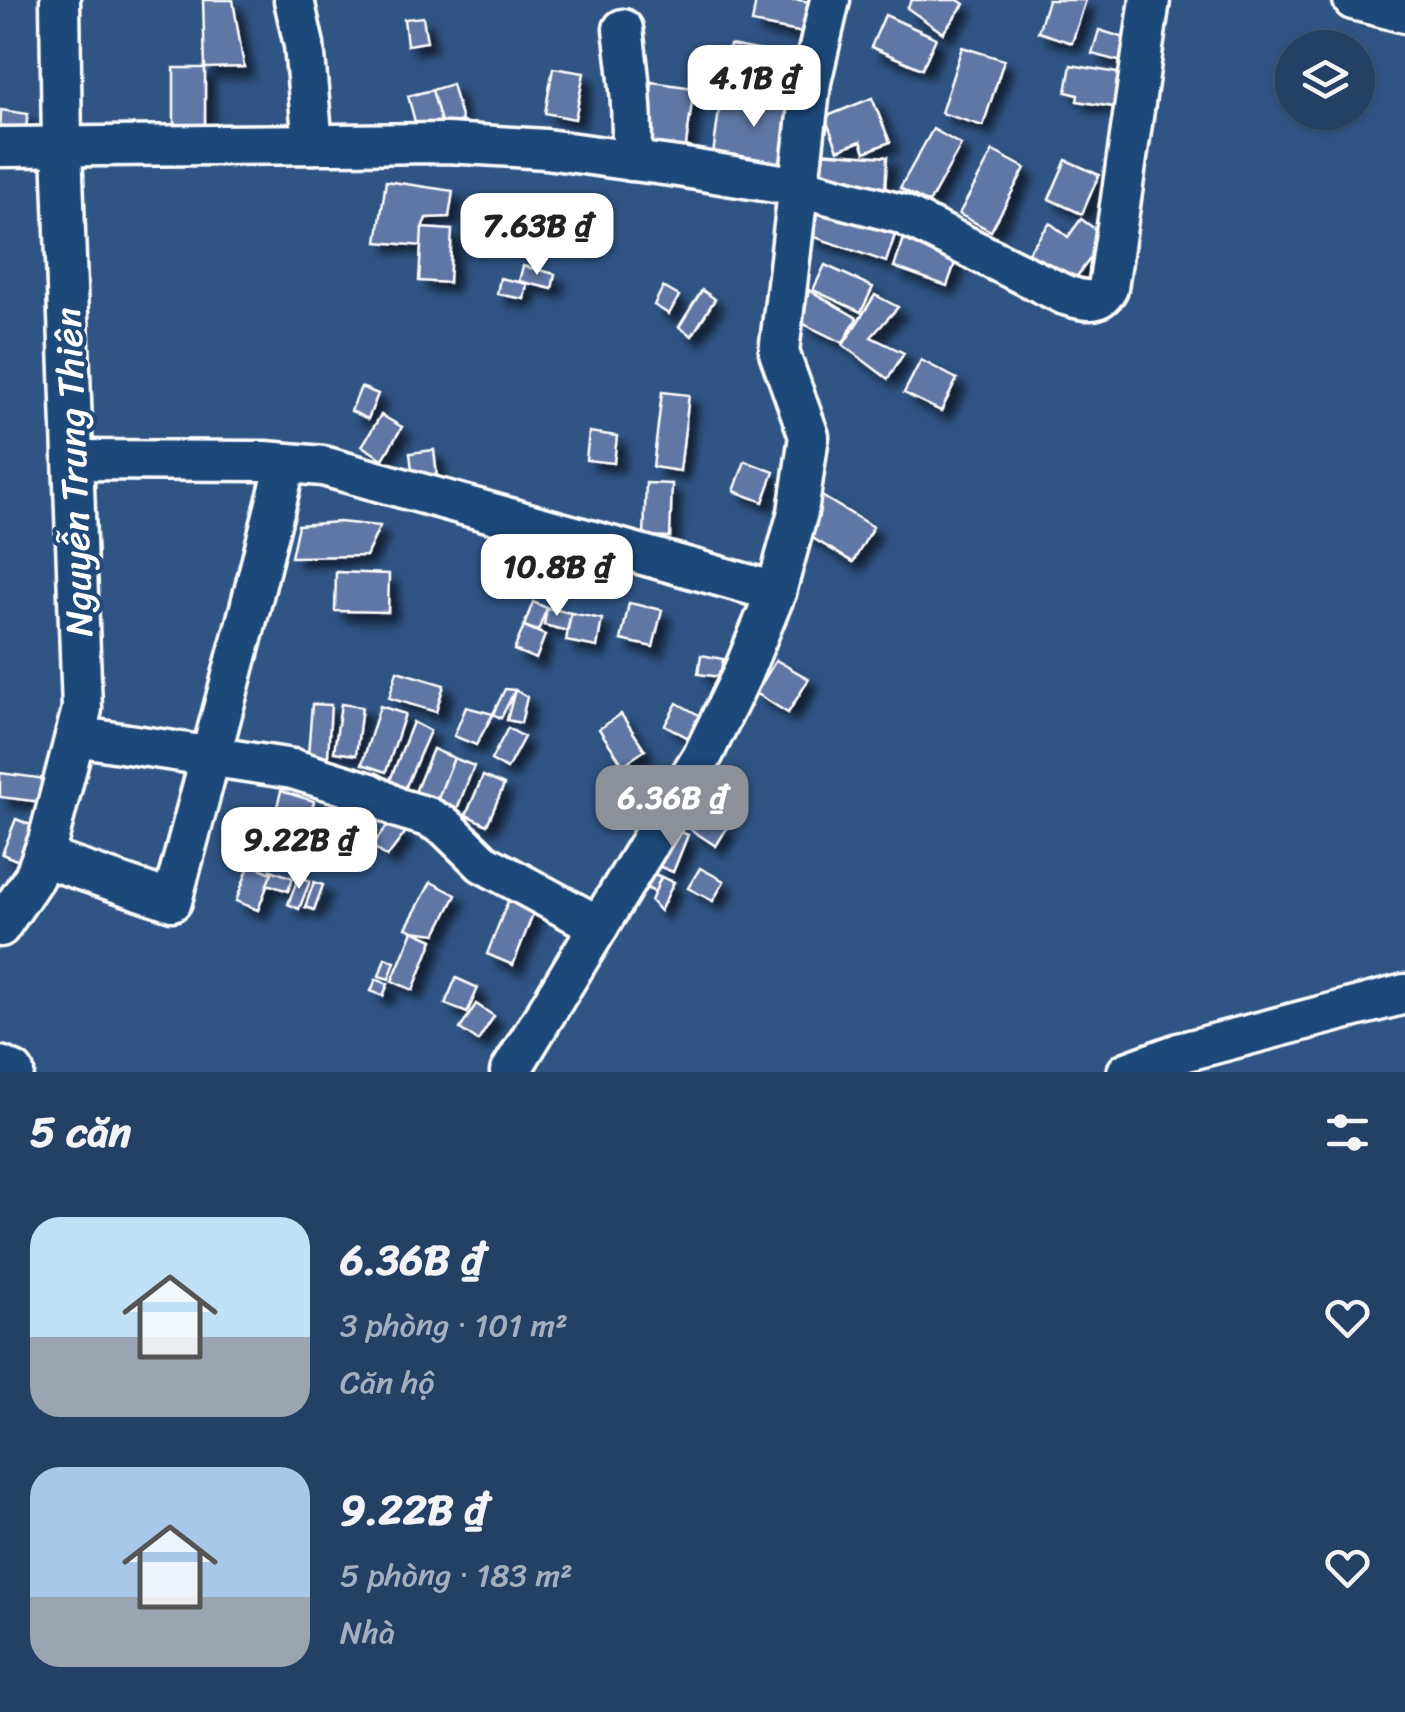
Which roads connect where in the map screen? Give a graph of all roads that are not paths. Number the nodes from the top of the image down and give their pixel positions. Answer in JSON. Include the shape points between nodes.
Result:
{"nodes":[{"id":1,"x":60,"y":0,"type":"edge"},
{"id":2,"x":294,"y":0,"type":"edge"},
{"id":3,"x":830,"y":0,"type":"edge"},
{"id":4,"x":1150,"y":0,"type":"edge"},
{"id":5,"x":1353,"y":0,"type":"edge"},
{"id":6,"x":1405,"y":13,"type":"edge"},
{"id":7,"x":623,"y":30,"type":"dead end"},
{"id":8,"x":313,"y":144,"type":"junction"},
{"id":9,"x":62,"y":146,"type":"junction"},
{"id":10,"x":0,"y":147,"type":"edge"},
{"id":11,"x":631,"y":161,"type":"junction"},
{"id":12,"x":799,"y":188,"type":"junction"},
{"id":13,"x":73,"y":460,"type":"junction"},
{"id":14,"x":286,"y":462,"type":"junction"},
{"id":15,"x":776,"y":592,"type":"junction"},
{"id":16,"x":75,"y":736,"type":"junction"},
{"id":17,"x":209,"y":756,"type":"junction"},
{"id":18,"x":42,"y":857,"type":"junction"},
{"id":19,"x":599,"y":926,"type":"junction"},
{"id":20,"x":0,"y":927,"type":"edge"},
{"id":21,"x":1405,"y":994,"type":"edge"},
{"id":22,"x":0,"y":1066,"type":"edge"},
{"id":23,"x":14,"y":1072,"type":"edge"},
{"id":24,"x":510,"y":1072,"type":"edge"},
{"id":25,"x":1128,"y":1072,"type":"edge"}],
"edges":[{"from":1,"to":9,"type":"street","name":"Nguyễn Trung Thiên"},
{"from":2,"to":8,"type":"street"},
{"from":3,"to":12,"type":"street","via":[[811,82]]},
{"from":4,"to":12,"type":"street","via":[[1104,296],[1087,301],[1065,295],[901,214]]},
{"from":5,"to":6,"type":"street"},
{"from":7,"to":11,"type":"street","via":[[634,118]]},
{"from":8,"to":9,"type":"street"},
{"from":8,"to":11,"type":"street","via":[[467,144]]},
{"from":9,"to":10,"type":"street"},
{"from":9,"to":13,"type":"street","name":"Nguyễn Trung Thiên"},
{"from":11,"to":12,"type":"street"},
{"from":12,"to":15,"type":"street","via":[[779,352],[809,436]]},
{"from":13,"to":14,"type":"street"},
{"from":13,"to":16,"type":"street","name":"Nguyễn Trung Thiên","via":[[82,709]]},
{"from":14,"to":15,"type":"street","via":[[416,490]]},
{"from":14,"to":17,"type":"street"},
{"from":15,"to":19,"type":"street","via":[[704,752]]},
{"from":16,"to":17,"type":"street"},
{"from":16,"to":18,"type":"street","name":"Nguyễn Trung Thiên"},
{"from":17,"to":18,"type":"street","via":[[172,902]]},
{"from":17,"to":19,"type":"street","via":[[293,769],[428,816],[483,863]]},
{"from":18,"to":20,"type":"street","name":"Nguyễn Trung Thiên"},
{"from":19,"to":24,"type":"street"},
{"from":21,"to":25,"type":"street"},
{"from":22,"to":23,"type":"street"}]}
